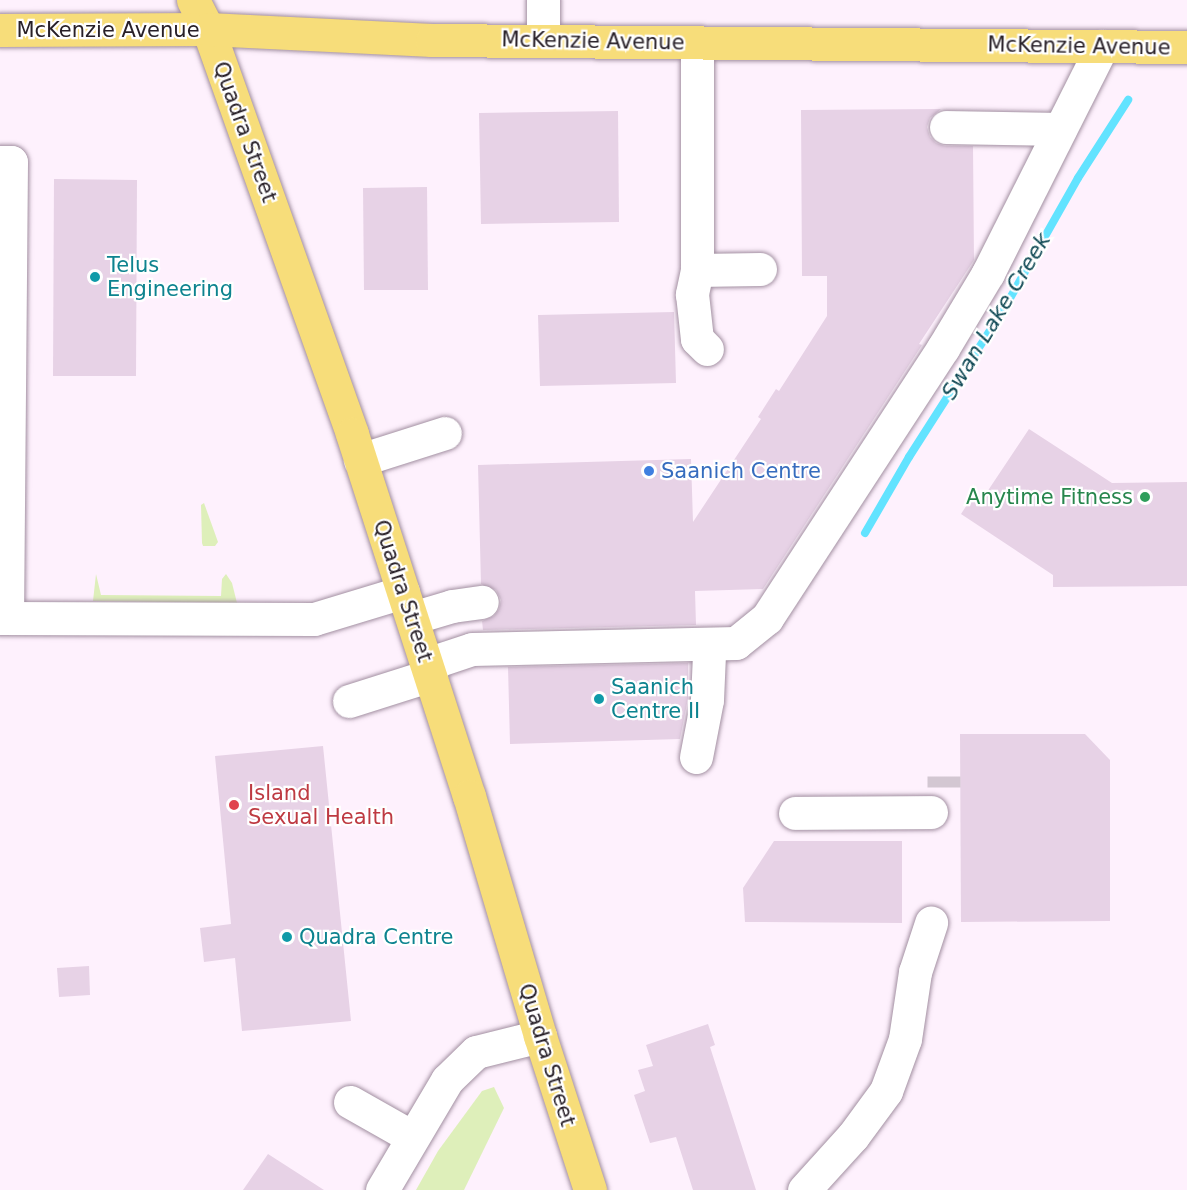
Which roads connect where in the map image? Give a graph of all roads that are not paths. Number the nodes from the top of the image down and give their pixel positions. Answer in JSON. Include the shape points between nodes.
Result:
{"nodes":[{"id":1,"x":193,"y":0,"type":"edge"},
{"id":2,"x":543,"y":0,"type":"edge"},
{"id":3,"x":208,"y":29,"type":"junction"},
{"id":4,"x":0,"y":30,"type":"edge"},
{"id":5,"x":543,"y":41,"type":"junction"},
{"id":6,"x":697,"y":42,"type":"junction"},
{"id":7,"x":1102,"y":46,"type":"junction"},
{"id":8,"x":1187,"y":47,"type":"edge"},
{"id":9,"x":1063,"y":123,"type":"junction"},
{"id":10,"x":946,"y":127,"type":"dead end"},
{"id":11,"x":0,"y":162,"type":"edge"},
{"id":12,"x":760,"y":269,"type":"dead end"},
{"id":13,"x":697,"y":270,"type":"junction"},
{"id":14,"x":707,"y":349,"type":"dead end"},
{"id":15,"x":445,"y":433,"type":"dead end"},
{"id":16,"x":360,"y":460,"type":"junction"},
{"id":17,"x":482,"y":602,"type":"dead end"},
{"id":18,"x":408,"y":605,"type":"junction"},
{"id":19,"x":3,"y":618,"type":"edge"},
{"id":20,"x":709,"y":654,"type":"dead end"},
{"id":21,"x":429,"y":669,"type":"junction"},
{"id":22,"x":349,"y":701,"type":"dead end"},
{"id":23,"x":696,"y":757,"type":"dead end"},
{"id":24,"x":932,"y":812,"type":"dead end"},
{"id":25,"x":795,"y":813,"type":"dead end"},
{"id":26,"x":931,"y":923,"type":"dead end"},
{"id":27,"x":540,"y":1036,"type":"junction"},
{"id":28,"x":350,"y":1102,"type":"dead end"},
{"id":29,"x":412,"y":1137,"type":"junction"},
{"id":30,"x":382,"y":1190,"type":"edge"},
{"id":31,"x":590,"y":1190,"type":"edge"},
{"id":32,"x":804,"y":1190,"type":"edge"}],
"edges":[{"from":1,"to":3,"type":"main road","name":"Quadra Street"},
{"from":2,"to":5,"type":"street"},
{"from":3,"to":4,"type":"main road","name":"McKenzie Avenue"},
{"from":3,"to":5,"type":"main road","name":"McKenzie Avenue"},
{"from":3,"to":16,"type":"main road","name":"Quadra Street"},
{"from":5,"to":6,"type":"main road","name":"McKenzie Avenue"},
{"from":6,"to":7,"type":"main road","name":"McKenzie Avenue"},
{"from":6,"to":13,"type":"street"},
{"from":7,"to":8,"type":"main road","name":"McKenzie Avenue"},
{"from":7,"to":9,"type":"street"},
{"from":9,"to":10,"type":"street"},
{"from":9,"to":21,"type":"street","via":[[966,310],[767,618],[736,642],[472,649]]},
{"from":11,"to":19,"type":"street","via":[[11,162]]},
{"from":12,"to":13,"type":"street"},
{"from":13,"to":14,"type":"street","via":[[692,294],[695,330],[697,339]]},
{"from":15,"to":16,"type":"street"},
{"from":16,"to":18,"type":"main road","name":"Quadra Street"},
{"from":17,"to":18,"type":"street"},
{"from":18,"to":19,"type":"street","via":[[314,620]]},
{"from":18,"to":21,"type":"main road","name":"Quadra Street"},
{"from":20,"to":23,"type":"street","via":[[707,700]]},
{"from":21,"to":22,"type":"street"},
{"from":21,"to":27,"type":"main road","name":"Quadra Street"},
{"from":24,"to":25,"type":"street"},
{"from":26,"to":32,"type":"street","via":[[915,972],[905,1039],[886,1091],[871,1114]]},
{"from":27,"to":29,"type":"street","via":[[476,1052],[447,1080]]},
{"from":27,"to":31,"type":"main road","name":"Quadra Street"},
{"from":28,"to":29,"type":"street"},
{"from":29,"to":30,"type":"street"}]}
